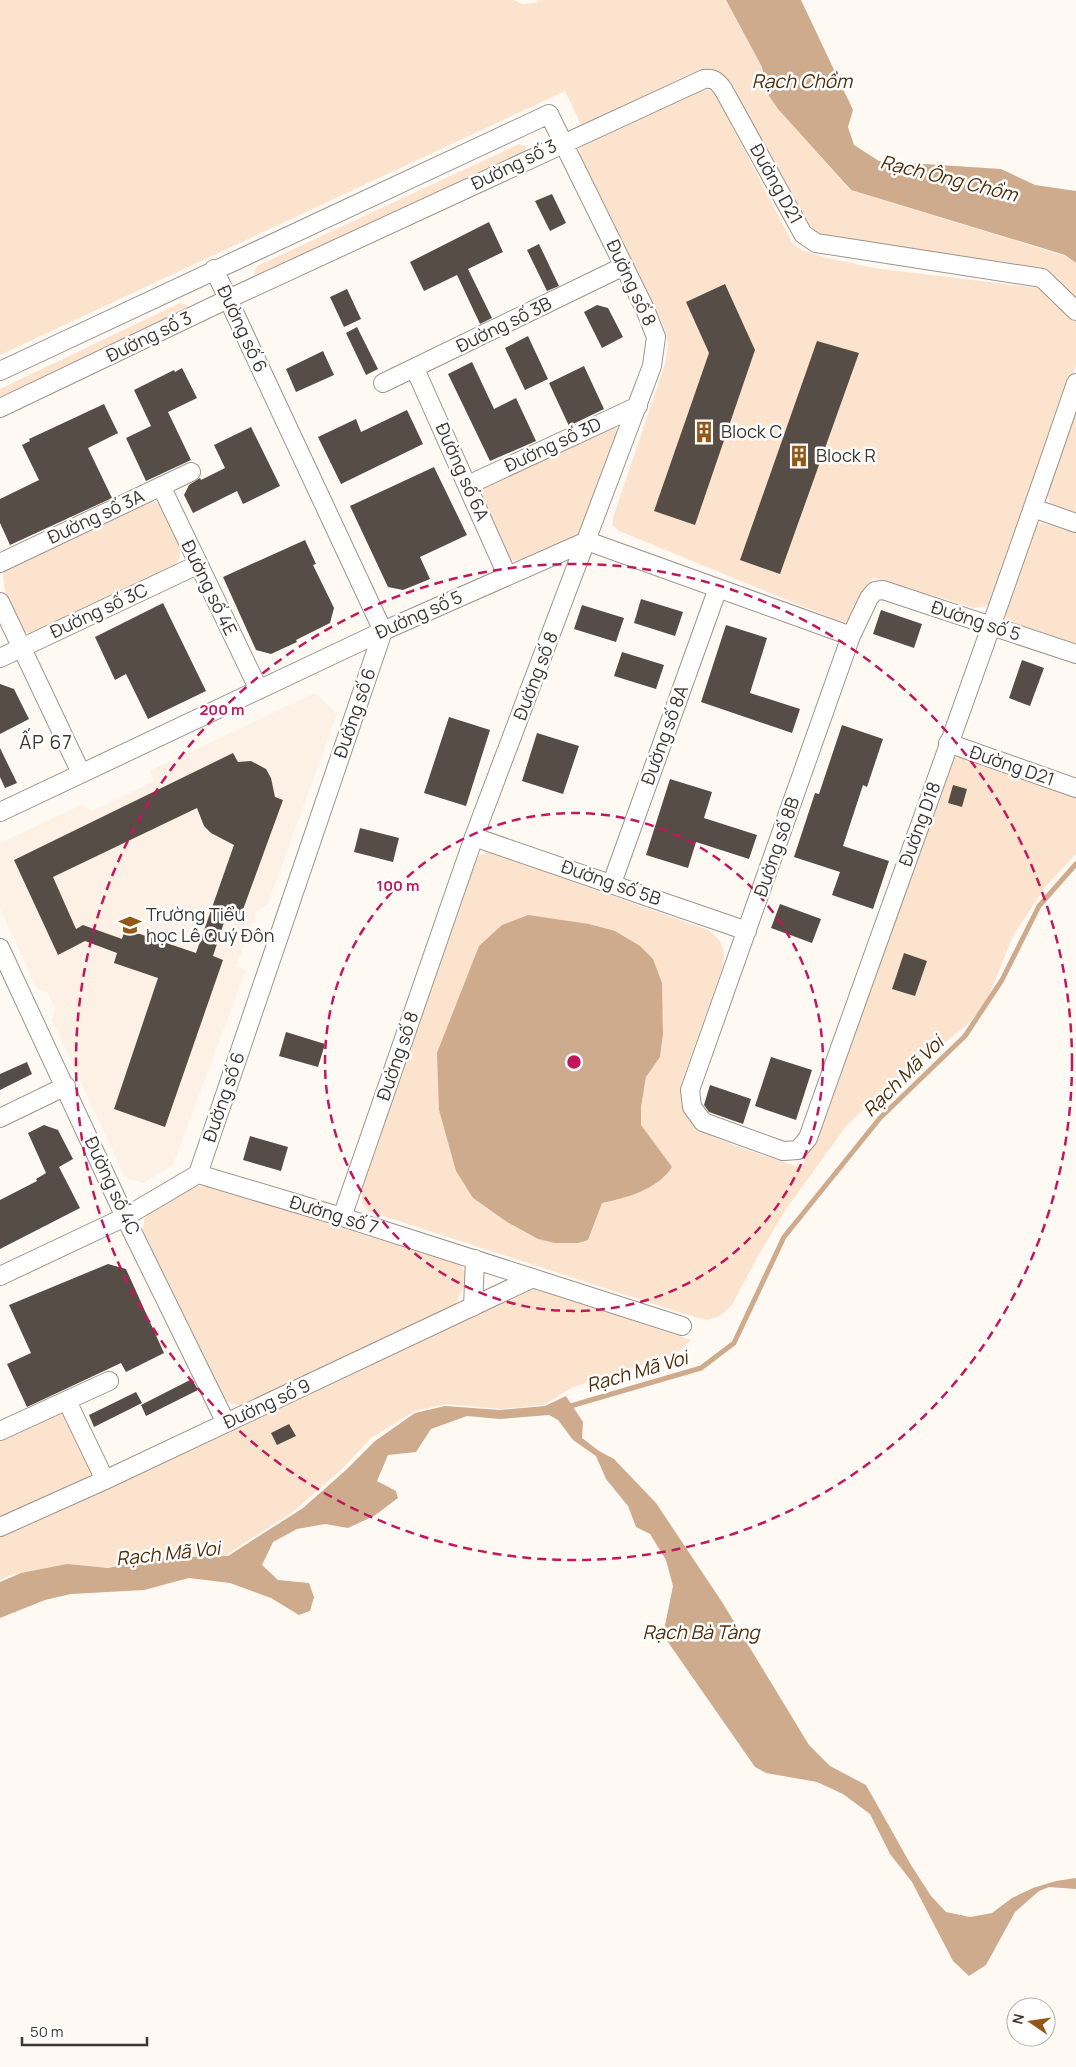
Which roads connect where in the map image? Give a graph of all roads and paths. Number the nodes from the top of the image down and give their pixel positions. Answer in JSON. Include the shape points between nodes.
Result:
{"nodes":[{"id":1,"x":563,"y":144,"type":"junction"},
{"id":2,"x":624,"y":266,"type":"junction"},
{"id":3,"x":214,"y":269,"type":"junction"},
{"id":4,"x":228,"y":299,"type":"junction"},
{"id":5,"x":1076,"y":310,"type":"edge"},
{"id":6,"x":415,"y":369,"type":"junction"},
{"id":7,"x":0,"y":371,"type":"edge"},
{"id":8,"x":383,"y":383,"type":"dead end"},
{"id":9,"x":1076,"y":383,"type":"edge"},
{"id":10,"x":638,"y":406,"type":"junction"},
{"id":11,"x":0,"y":408,"type":"edge"},
{"id":12,"x":191,"y":472,"type":"dead end"},
{"id":13,"x":468,"y":485,"type":"junction"},
{"id":14,"x":161,"y":486,"type":"junction"},
{"id":15,"x":1033,"y":508,"type":"junction"},
{"id":16,"x":1076,"y":523,"type":"edge"},
{"id":17,"x":587,"y":541,"type":"junction"},
{"id":18,"x":0,"y":563,"type":"edge"},
{"id":19,"x":197,"y":565,"type":"junction"},
{"id":20,"x":507,"y":575,"type":"junction"},
{"id":21,"x":718,"y":588,"type":"junction"},
{"id":22,"x":876,"y":591,"type":"joint"},
{"id":23,"x":0,"y":602,"type":"edge"},
{"id":24,"x":991,"y":625,"type":"junction"},
{"id":25,"x":383,"y":631,"type":"junction"},
{"id":26,"x":851,"y":636,"type":"junction"},
{"id":27,"x":22,"y":647,"type":"junction"},
{"id":28,"x":1076,"y":654,"type":"edge"},
{"id":29,"x":0,"y":658,"type":"edge"},
{"id":30,"x":259,"y":690,"type":"junction"},
{"id":31,"x":948,"y":743,"type":"junction"},
{"id":32,"x":81,"y":773,"type":"junction"},
{"id":33,"x":1076,"y":788,"type":"edge"},
{"id":34,"x":0,"y":812,"type":"edge"},
{"id":35,"x":474,"y":837,"type":"junction"},
{"id":36,"x":612,"y":883,"type":"junction"},
{"id":37,"x":747,"y":931,"type":"junction"},
{"id":38,"x":0,"y":948,"type":"edge"},
{"id":39,"x":66,"y":1086,"type":"junction"},
{"id":40,"x":692,"y":1107,"type":"joint"},
{"id":41,"x":0,"y":1118,"type":"edge"},
{"id":42,"x":198,"y":1174,"type":"junction"},
{"id":43,"x":342,"y":1216,"type":"junction"},
{"id":44,"x":125,"y":1217,"type":"junction"},
{"id":45,"x":475,"y":1259,"type":"junction"},
{"id":46,"x":0,"y":1276,"type":"edge"},
{"id":47,"x":533,"y":1278,"type":"junction"},
{"id":48,"x":473,"y":1306,"type":"junction"},
{"id":49,"x":682,"y":1326,"type":"dead end"},
{"id":50,"x":109,"y":1381,"type":"dead end"},
{"id":51,"x":67,"y":1401,"type":"junction"},
{"id":52,"x":226,"y":1423,"type":"junction"},
{"id":53,"x":0,"y":1432,"type":"edge"},
{"id":54,"x":105,"y":1480,"type":"junction"},
{"id":55,"x":0,"y":1528,"type":"edge"}],
"edges":[{"from":1,"to":2,"type":"street","name":"Đường số 8"},
{"from":1,"to":3,"type":"street","name":"Đường số 3","via":[[548,114]]},
{"from":1,"to":4,"type":"street","name":"Đường số 3"},
{"from":1,"to":5,"type":"street","name":"Đường D21","via":[[710,78],[724,89],[803,234],[816,243],[1042,278]]},
{"from":2,"to":6,"type":"street","name":"Đường số 3B"},
{"from":2,"to":10,"type":"street","name":"Đường số 8","via":[[656,337],[652,366]]},
{"from":3,"to":4,"type":"street","name":"Đường số 6"},
{"from":3,"to":7,"type":"street","name":"Đường số 3"},
{"from":4,"to":11,"type":"street","name":"Đường số 3"},
{"from":4,"to":25,"type":"street","name":"Đường số 6"},
{"from":6,"to":8,"type":"street","name":"Đường số 3B"},
{"from":6,"to":13,"type":"street","name":"Đường số 6A"},
{"from":9,"to":15,"type":"street","name":"Đường D18"},
{"from":10,"to":13,"type":"street","name":"Đường số 3D"},
{"from":10,"to":17,"type":"street","name":"Đường số 8"},
{"from":12,"to":14,"type":"street","name":"Đường số 3A"},
{"from":13,"to":20,"type":"street","name":"Đường số 6A"},
{"from":14,"to":18,"type":"street","name":"Đường số 3A"},
{"from":14,"to":19,"type":"street","name":"Đường số 4E"},
{"from":15,"to":16,"type":"street"},
{"from":15,"to":24,"type":"street","name":"Đường D18"},
{"from":17,"to":20,"type":"street","name":"Đường số 5"},
{"from":17,"to":21,"type":"street"},
{"from":17,"to":35,"type":"street","name":"Đường số 8"},
{"from":19,"to":27,"type":"street","name":"Đường số 3C"},
{"from":19,"to":30,"type":"street","name":"Đường số 4E"},
{"from":20,"to":25,"type":"street","name":"Đường số 5"},
{"from":21,"to":26,"type":"street"},
{"from":21,"to":36,"type":"street","name":"Đường số 8A"},
{"from":22,"to":24,"type":"street","name":"Đường số 5","via":[[883,590]]},
{"from":22,"to":26,"type":"street","name":"Đường số 8B","via":[[869,598]]},
{"from":23,"to":27,"type":"street"},
{"from":24,"to":28,"type":"street","name":"Đường số 5"},
{"from":24,"to":31,"type":"street","name":"Đường D18"},
{"from":25,"to":30,"type":"street","name":"Đường số 5"},
{"from":25,"to":42,"type":"street","name":"Đường số 6"},
{"from":26,"to":37,"type":"street","name":"Đường số 8B"},
{"from":27,"to":29,"type":"street","name":"Đường số 3C"},
{"from":27,"to":32,"type":"street"},
{"from":30,"to":32,"type":"street","name":"Đường số 5"},
{"from":31,"to":33,"type":"street","name":"Đường D21"},
{"from":31,"to":40,"type":"street","name":"Đường D18","via":[[803,1146],[798,1150],[783,1151],[703,1122]]},
{"from":32,"to":34,"type":"street","name":"Đường số 5"},
{"from":35,"to":36,"type":"street","name":"Đường số 5B"},
{"from":35,"to":43,"type":"street","name":"Đường số 8"},
{"from":36,"to":37,"type":"street","name":"Đường số 5B"},
{"from":37,"to":40,"type":"street","name":"Đường số 8B","via":[[690,1090]]},
{"from":38,"to":39,"type":"street","name":"Đường số 4C"},
{"from":39,"to":41,"type":"street"},
{"from":39,"to":44,"type":"street","name":"Đường số 4C"},
{"from":42,"to":43,"type":"street","name":"Đường số 7"},
{"from":42,"to":44,"type":"street"},
{"from":43,"to":45,"type":"street","name":"Đường số 7"},
{"from":44,"to":46,"type":"street"},
{"from":44,"to":52,"type":"street","name":"Đường số 4C"},
{"from":45,"to":47,"type":"street","name":"Đường số 7"},
{"from":45,"to":48,"type":"street"},
{"from":47,"to":48,"type":"street","name":"Đường số 9"},
{"from":47,"to":49,"type":"street","name":"Đường số 7"},
{"from":48,"to":52,"type":"street","name":"Đường số 9"},
{"from":50,"to":51,"type":"street"},
{"from":51,"to":53,"type":"street"},
{"from":51,"to":54,"type":"street"},
{"from":52,"to":54,"type":"street","name":"Đường số 9"},
{"from":54,"to":55,"type":"street","name":"Đường số 9"}]}
